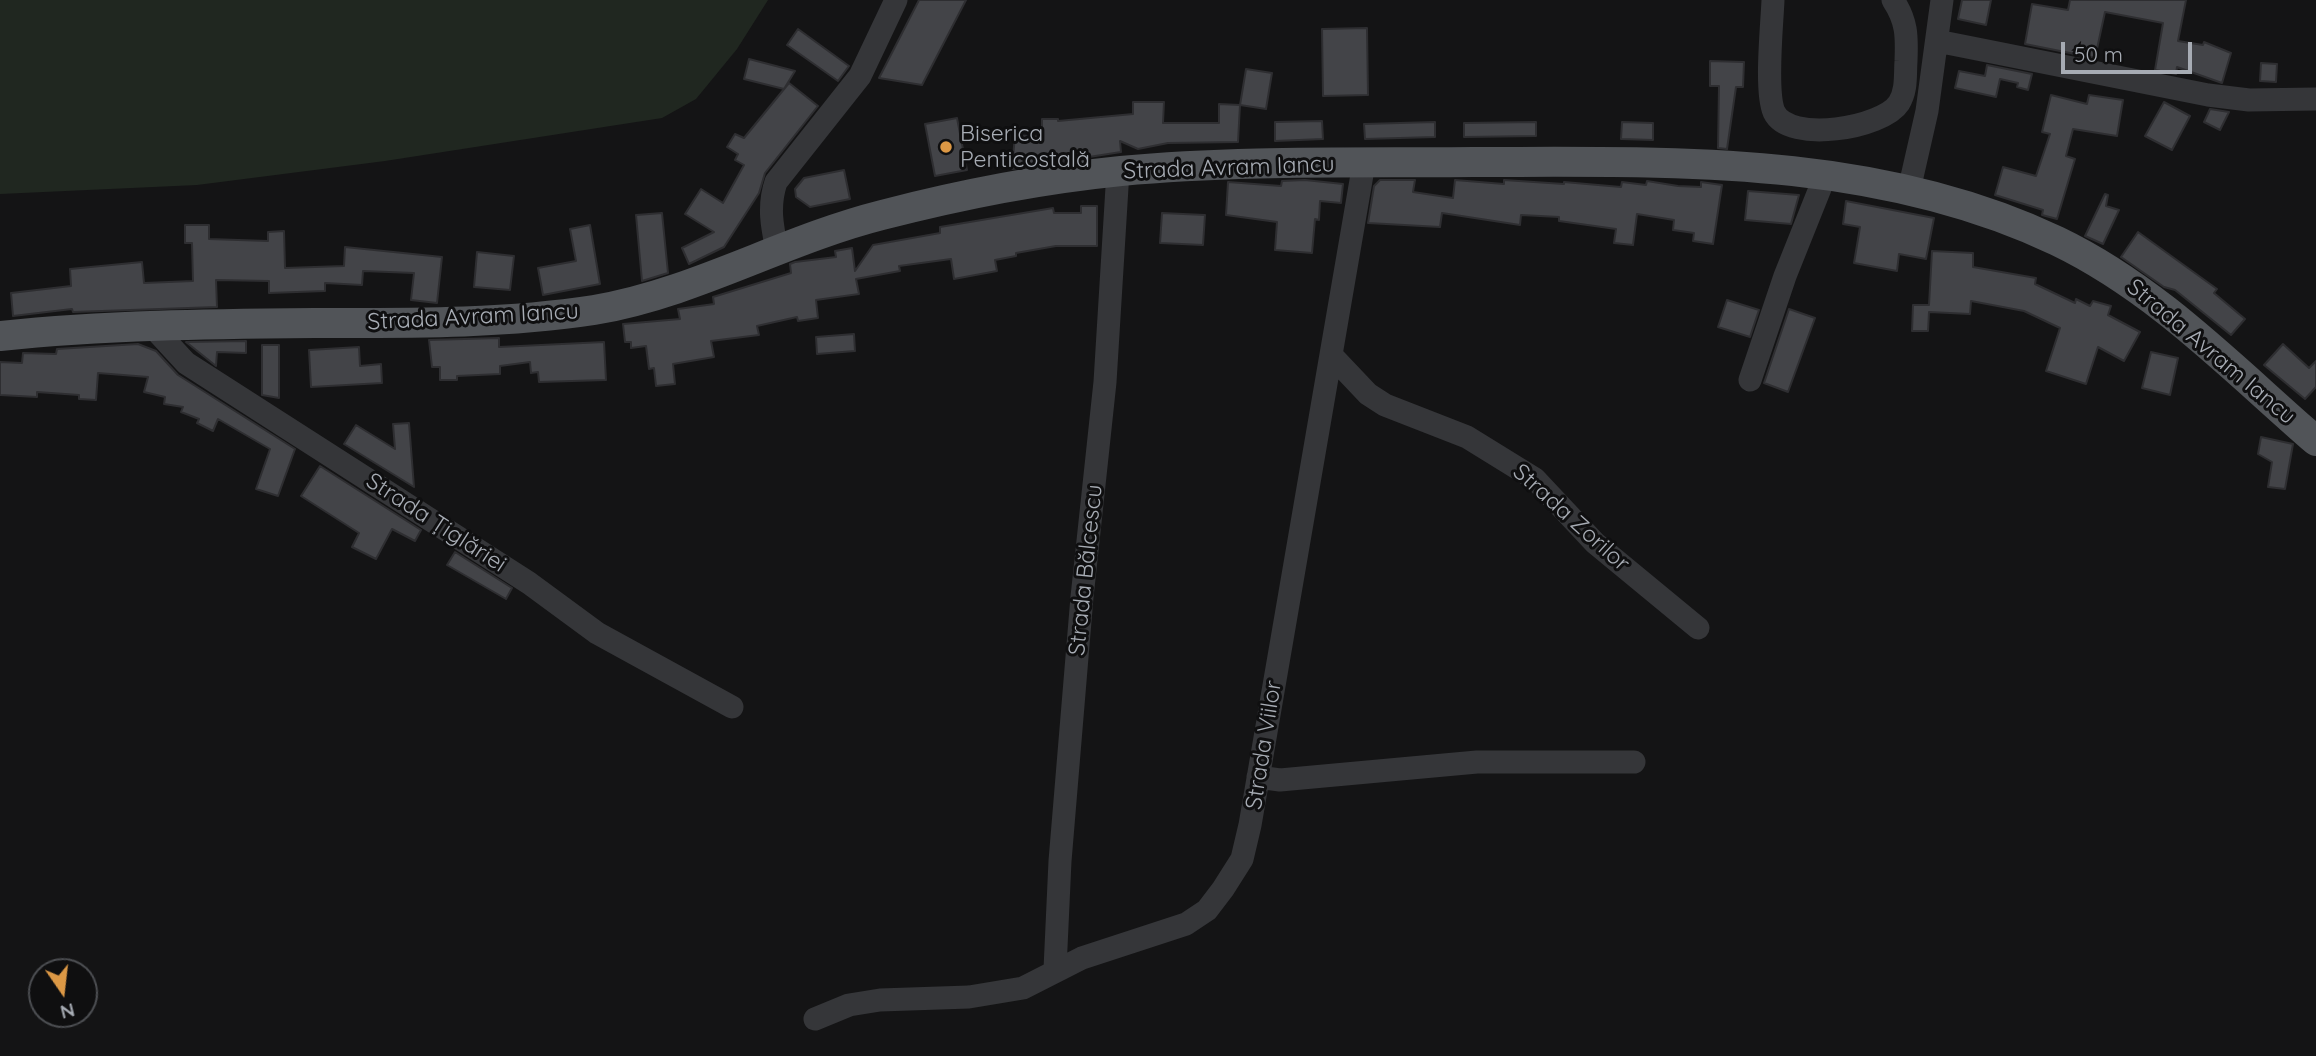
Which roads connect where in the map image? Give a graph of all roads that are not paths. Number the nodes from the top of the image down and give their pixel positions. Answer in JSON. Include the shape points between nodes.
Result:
{"nodes":[{"id":1,"x":896,"y":0,"type":"edge"},
{"id":2,"x":1773,"y":0,"type":"edge"},
{"id":3,"x":1893,"y":0,"type":"edge"},
{"id":4,"x":1942,"y":0,"type":"edge"},
{"id":5,"x":1937,"y":41,"type":"junction"},
{"id":6,"x":2316,"y":99,"type":"edge"},
{"id":7,"x":1364,"y":163,"type":"junction"},
{"id":8,"x":1118,"y":172,"type":"junction"},
{"id":9,"x":1825,"y":176,"type":"junction"},
{"id":10,"x":1909,"y":190,"type":"junction"},
{"id":11,"x":777,"y":250,"type":"junction"},
{"id":12,"x":151,"y":325,"type":"junction"},
{"id":13,"x":0,"y":336,"type":"edge"},
{"id":14,"x":1331,"y":355,"type":"junction"},
{"id":15,"x":1750,"y":380,"type":"dead end"},
{"id":16,"x":2316,"y":441,"type":"edge"},
{"id":17,"x":1698,"y":628,"type":"dead end"},
{"id":18,"x":732,"y":707,"type":"dead end"},
{"id":19,"x":1634,"y":762,"type":"dead end"},
{"id":20,"x":1258,"y":777,"type":"junction"},
{"id":21,"x":1055,"y":969,"type":"junction"},
{"id":22,"x":816,"y":1019,"type":"dead end"}],
"edges":[{"from":1,"to":11,"type":"street","via":[[860,76],[776,182],[770,218]]},
{"from":2,"to":3,"type":"street","via":[[1770,95],[1775,113],[1785,124],[1804,131],[1870,123],[1899,103],[1905,92],[1907,33]]},
{"from":4,"to":5,"type":"street"},
{"from":5,"to":6,"type":"street","via":[[2208,95]]},
{"from":5,"to":10,"type":"street"},
{"from":7,"to":8,"type":"main road","name":"Strada Avram Iancu"},
{"from":7,"to":9,"type":"main road","name":"Strada Avram Iancu","via":[[1642,160],[1742,164]]},
{"from":7,"to":14,"type":"street","name":"Strada Viilor"},
{"from":8,"to":11,"type":"main road","name":"Strada Avram Iancu","via":[[982,193],[880,215]]},
{"from":8,"to":21,"type":"street","name":"Strada Bălcescu","via":[[1105,382],[1082,597]]},
{"from":9,"to":10,"type":"main road","name":"Strada Avram Iancu"},
{"from":9,"to":15,"type":"street"},
{"from":10,"to":16,"type":"main road","name":"Strada Avram Iancu","via":[[2055,240],[2124,279],[2218,352]]},
{"from":11,"to":12,"type":"main road","name":"Strada Avram Iancu","via":[[651,299],[590,310],[513,319]]},
{"from":12,"to":13,"type":"main road","name":"Strada Avram Iancu"},
{"from":12,"to":18,"type":"street","name":"Strada Țiglăriei","via":[[186,363],[529,583],[597,633]]},
{"from":14,"to":17,"type":"street","name":"Strada Zorilor","via":[[1385,405],[1467,437],[1535,479],[1595,543]]},
{"from":14,"to":20,"type":"street","name":"Strada Viilor"},
{"from":19,"to":20,"type":"street","via":[[1477,761],[1280,780]]},
{"from":20,"to":21,"type":"street","name":"Strada Viilor","via":[[1242,859],[1207,910],[1186,924]]},
{"from":21,"to":22,"type":"street","name":"Strada Viilor","via":[[1023,988],[969,997],[849,1005]]}]}
